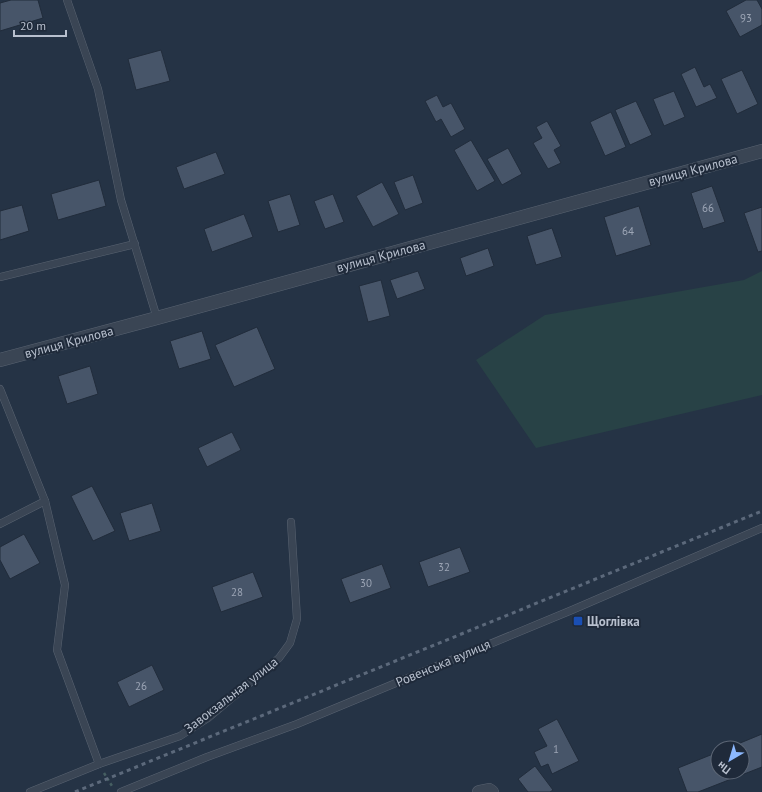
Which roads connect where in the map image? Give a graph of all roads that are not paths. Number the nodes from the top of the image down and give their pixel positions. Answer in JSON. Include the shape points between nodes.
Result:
{"nodes":[{"id":1,"x":67,"y":0,"type":"edge"},
{"id":2,"x":762,"y":151,"type":"edge"},
{"id":3,"x":135,"y":244,"type":"junction"},
{"id":4,"x":0,"y":277,"type":"edge"},
{"id":5,"x":157,"y":318,"type":"junction"},
{"id":6,"x":0,"y":360,"type":"edge"},
{"id":7,"x":0,"y":389,"type":"edge"},
{"id":8,"x":45,"y":501,"type":"junction"},
{"id":9,"x":292,"y":522,"type":"dead end"},
{"id":10,"x":0,"y":524,"type":"edge"},
{"id":11,"x":762,"y":528,"type":"edge"},
{"id":12,"x":99,"y":764,"type":"junction"},
{"id":13,"x":30,"y":792,"type":"edge"},
{"id":14,"x":121,"y":792,"type":"edge"}],
"edges":[{"from":1,"to":3,"type":"lane","via":[[98,89],[121,200]]},
{"from":2,"to":5,"type":"street","name":"вулиця Крилова"},
{"from":3,"to":4,"type":"lane"},
{"from":3,"to":5,"type":"lane"},
{"from":5,"to":6,"type":"street","name":"вулиця Крилова"},
{"from":7,"to":8,"type":"lane"},
{"from":8,"to":10,"type":"lane"},
{"from":8,"to":12,"type":"lane","via":[[66,585],[57,650]]},
{"from":9,"to":12,"type":"lane","name":"Завокзальная улица","via":[[297,619],[290,643],[279,658],[208,718],[180,736]]},
{"from":11,"to":14,"type":"lane","name":"Ровенська вулиця","via":[[297,724]]},
{"from":12,"to":13,"type":"lane","name":"Завокзальная улица"}]}
